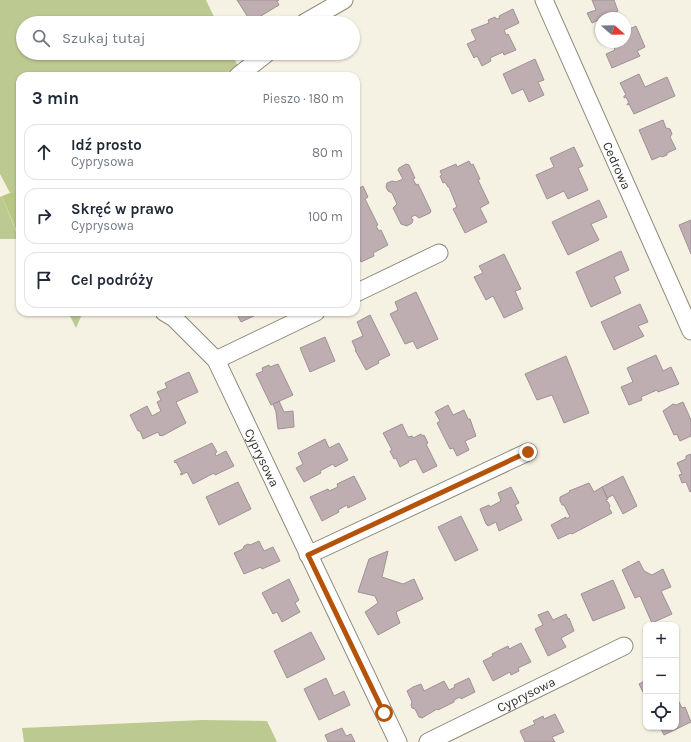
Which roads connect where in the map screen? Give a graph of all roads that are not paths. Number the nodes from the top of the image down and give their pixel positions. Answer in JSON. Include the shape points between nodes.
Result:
{"nodes":[{"id":1,"x":344,"y":0,"type":"edge"},
{"id":2,"x":544,"y":0,"type":"edge"},
{"id":3,"x":316,"y":16,"type":"edge"},
{"id":4,"x":258,"y":60,"type":"edge"},
{"id":5,"x":243,"y":72,"type":"edge"},
{"id":6,"x":439,"y":253,"type":"dead end"},
{"id":7,"x":360,"y":291,"type":"edge"},
{"id":8,"x":171,"y":316,"type":"edge"},
{"id":9,"x":308,"y":316,"type":"edge"},
{"id":10,"x":691,"y":331,"type":"edge"},
{"id":11,"x":216,"y":360,"type":"junction"},
{"id":12,"x":528,"y":452,"type":"dead end"},
{"id":13,"x":308,"y":555,"type":"junction"},
{"id":14,"x":624,"y":646,"type":"dead end"},
{"id":15,"x":398,"y":742,"type":"edge"},
{"id":16,"x":428,"y":742,"type":"edge"}],
"edges":[{"from":1,"to":3,"type":"street"},
{"from":2,"to":10,"type":"street","name":"Cedrowa"},
{"from":4,"to":5,"type":"street"},
{"from":6,"to":7,"type":"street"},
{"from":8,"to":11,"type":"street","name":"Cyprysowa"},
{"from":9,"to":11,"type":"street"},
{"from":11,"to":13,"type":"street","name":"Cyprysowa"},
{"from":12,"to":13,"type":"street"},
{"from":13,"to":15,"type":"street","name":"Cyprysowa"},
{"from":14,"to":16,"type":"street","name":"Cyprysowa"}]}
